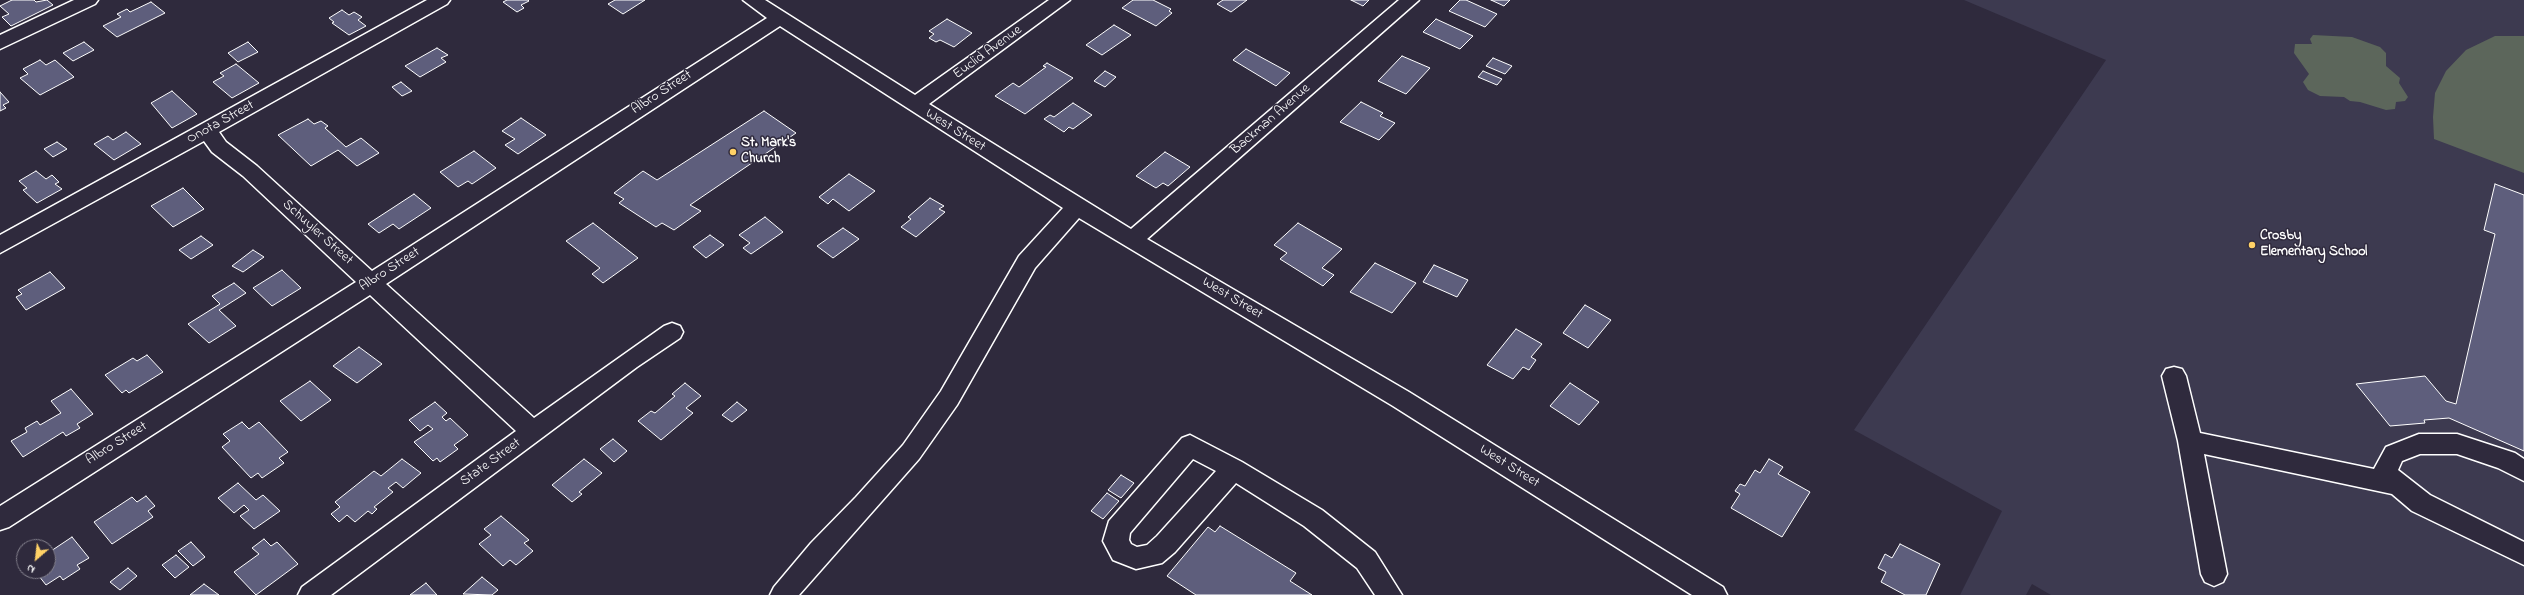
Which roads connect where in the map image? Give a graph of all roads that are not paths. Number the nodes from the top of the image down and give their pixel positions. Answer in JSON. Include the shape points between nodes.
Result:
{"nodes":[{"id":1,"x":89,"y":0,"type":"edge"},
{"id":2,"x":441,"y":0,"type":"edge"},
{"id":3,"x":752,"y":0,"type":"edge"},
{"id":4,"x":1061,"y":0,"type":"edge"},
{"id":5,"x":1410,"y":0,"type":"edge"},
{"id":6,"x":779,"y":18,"type":"junction"},
{"id":7,"x":0,"y":43,"type":"edge"},
{"id":8,"x":914,"y":105,"type":"junction"},
{"id":9,"x":207,"y":131,"type":"junction"},
{"id":10,"x":1076,"y":207,"type":"junction"},
{"id":11,"x":1132,"y":240,"type":"junction"},
{"id":12,"x":0,"y":245,"type":"edge"},
{"id":13,"x":371,"y":282,"type":"junction"},
{"id":14,"x":672,"y":332,"type":"dead end"},
{"id":15,"x":2174,"y":376,"type":"dead end"},
{"id":16,"x":533,"y":432,"type":"junction"},
{"id":17,"x":2190,"y":441,"type":"junction"},
{"id":18,"x":1233,"y":469,"type":"junction"},
{"id":19,"x":2524,"y":471,"type":"edge"},
{"id":20,"x":2400,"y":486,"type":"junction"},
{"id":21,"x":0,"y":519,"type":"edge"},
{"id":22,"x":2524,"y":554,"type":"edge"},
{"id":23,"x":2214,"y":574,"type":"dead end"},
{"id":24,"x":311,"y":595,"type":"edge"},
{"id":25,"x":783,"y":595,"type":"edge"},
{"id":26,"x":1389,"y":595,"type":"edge"},
{"id":27,"x":1714,"y":595,"type":"edge"}],
"edges":[{"from":1,"to":7,"type":"street"},
{"from":2,"to":9,"type":"street","name":"Onota Street"},
{"from":3,"to":6,"type":"street","name":"West Street"},
{"from":4,"to":8,"type":"street","name":"Euclid Avenue"},
{"from":5,"to":11,"type":"street","name":"Backman Avenue"},
{"from":6,"to":8,"type":"street","name":"West Street"},
{"from":6,"to":13,"type":"street","name":"Albro Street"},
{"from":8,"to":10,"type":"street","name":"West Street"},
{"from":9,"to":12,"type":"street","name":"Onota Street"},
{"from":9,"to":13,"type":"street","name":"Schuyler Street","via":[[219,147],[250,171]]},
{"from":10,"to":11,"type":"street","name":"West Street"},
{"from":10,"to":25,"type":"street","via":[[1028,262],[949,398],[911,452]]},
{"from":11,"to":27,"type":"street","name":"West Street","via":[[1401,399]]},
{"from":13,"to":16,"type":"street","name":"Schuyler Street"},
{"from":13,"to":21,"type":"street","name":"Albro Street"},
{"from":14,"to":16,"type":"street","name":"State Street"},
{"from":15,"to":17,"type":"street"},
{"from":16,"to":24,"type":"street","name":"State Street"},
{"from":17,"to":20,"type":"street"},
{"from":17,"to":23,"type":"street"},
{"from":18,"to":18,"type":"street","via":[[1166,544],[1153,555],[1136,558],[1122,552],[1116,541],[1118,529],[1190,445]]},
{"from":18,"to":26,"type":"street","via":[[1313,518],[1366,560]]},
{"from":19,"to":20,"type":"street","via":[[2506,460],[2457,444],[2419,444],[2394,454],[2384,472]]},
{"from":20,"to":22,"type":"street","via":[[2421,503]]}]}
